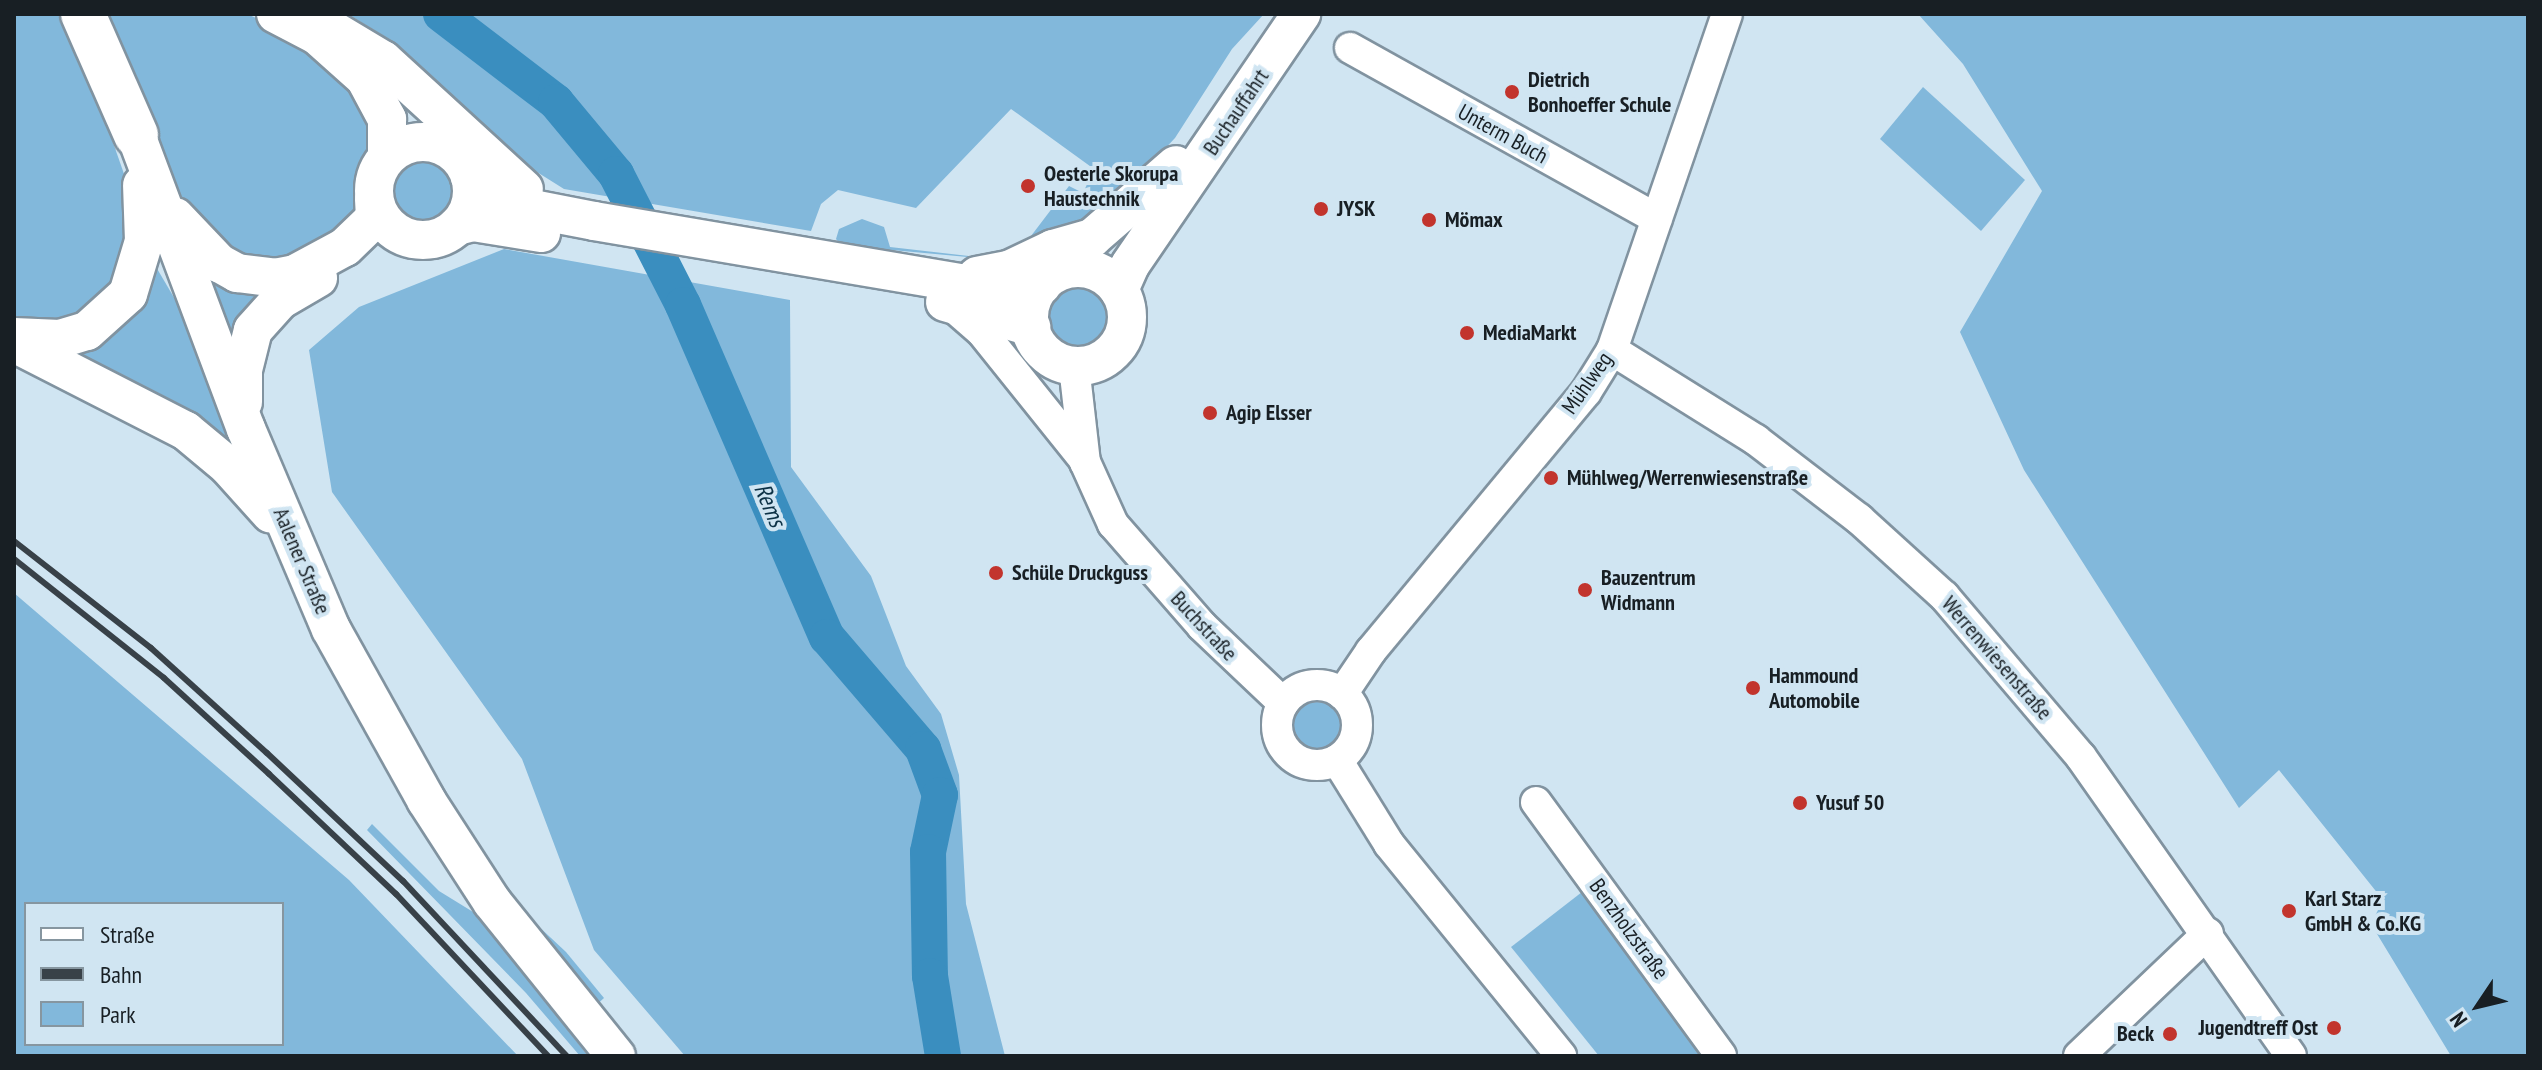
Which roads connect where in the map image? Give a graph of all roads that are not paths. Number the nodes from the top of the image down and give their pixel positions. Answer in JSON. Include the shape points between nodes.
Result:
{"nodes":[{"id":1,"x":83,"y":14,"type":"edge"},
{"id":2,"x":276,"y":14,"type":"edge"},
{"id":3,"x":306,"y":14,"type":"edge"},
{"id":4,"x":1727,"y":14,"type":"edge"},
{"id":5,"x":1288,"y":27,"type":"edge"},
{"id":6,"x":339,"y":32,"type":"junction"},
{"id":7,"x":1350,"y":48,"type":"dead end"},
{"id":8,"x":136,"y":135,"type":"junction"},
{"id":9,"x":440,"y":145,"type":"junction"},
{"id":10,"x":387,"y":156,"type":"junction"},
{"id":11,"x":1176,"y":165,"type":"junction"},
{"id":12,"x":470,"y":177,"type":"junction"},
{"id":13,"x":155,"y":189,"type":"junction"},
{"id":14,"x":374,"y":199,"type":"junction"},
{"id":15,"x":1657,"y":219,"type":"junction"},
{"id":16,"x":457,"y":226,"type":"junction"},
{"id":17,"x":586,"y":227,"type":"junction"},
{"id":18,"x":413,"y":239,"type":"junction"},
{"id":19,"x":1108,"y":281,"type":"junction"},
{"id":20,"x":1042,"y":285,"type":"junction"},
{"id":21,"x":948,"y":292,"type":"junction"},
{"id":22,"x":1031,"y":327,"type":"junction"},
{"id":23,"x":14,"y":340,"type":"edge"},
{"id":24,"x":1612,"y":350,"type":"junction"},
{"id":25,"x":1074,"y":366,"type":"junction"},
{"id":26,"x":246,"y":429,"type":"junction"},
{"id":27,"x":1085,"y":462,"type":"junction"},
{"id":28,"x":292,"y":540,"type":"junction"},
{"id":29,"x":1342,"y":694,"type":"junction"},
{"id":30,"x":1283,"y":703,"type":"junction"},
{"id":31,"x":1337,"y":760,"type":"junction"},
{"id":32,"x":1536,"y":802,"type":"dead end"},
{"id":33,"x":2208,"y":933,"type":"junction"},
{"id":34,"x":616,"y":1056,"type":"edge"},
{"id":35,"x":1561,"y":1056,"type":"edge"},
{"id":36,"x":1721,"y":1056,"type":"edge"},
{"id":37,"x":2079,"y":1056,"type":"edge"},
{"id":38,"x":2291,"y":1056,"type":"edge"}],
"edges":[{"from":1,"to":8,"type":"highway","name":"Aalener Straße"},
{"from":2,"to":10,"type":"main road","via":[[318,36],[365,78],[387,119]]},
{"from":3,"to":6,"type":"main road"},
{"from":4,"to":15,"type":"street","name":"Mühlweg"},
{"from":5,"to":11,"type":"main road"},
{"from":5,"to":19,"type":"main road","name":"Buchauffahrt","via":[[1130,265]]},
{"from":6,"to":9,"type":"main road"},
{"from":6,"to":17,"type":"main road","via":[[403,77],[519,186]]},
{"from":7,"to":15,"type":"street","name":"Unterm Buch"},
{"from":8,"to":13,"type":"main road","name":"Aalener Straße"},
{"from":8,"to":23,"type":"main road","via":[[144,241],[128,294],[87,331],[60,339]]},
{"from":9,"to":10,"type":"main road","via":[[408,144]]},
{"from":9,"to":12,"type":"main road","via":[[453,152]]},
{"from":10,"to":14,"type":"main road","via":[[376,175]]},
{"from":11,"to":19,"type":"main road"},
{"from":11,"to":21,"type":"main road","via":[[1092,238]]},
{"from":12,"to":16,"type":"main road","via":[[470,203]]},
{"from":12,"to":17,"type":"main road","via":[[510,202]]},
{"from":13,"to":14,"type":"main road","via":[[204,250],[237,273],[258,278],[295,274],[345,247],[375,218]]},
{"from":13,"to":26,"type":"main road","name":"Aalener Straße"},
{"from":14,"to":18,"type":"main road","via":[[386,224]]},
{"from":15,"to":24,"type":"street","name":"Mühlweg"},
{"from":16,"to":17,"type":"main road"},
{"from":16,"to":18,"type":"main road","via":[[428,240]]},
{"from":17,"to":21,"type":"main road"},
{"from":18,"to":26,"type":"main road","via":[[372,250],[269,309],[245,353]]},
{"from":19,"to":20,"type":"main road","via":[[1067,270]]},
{"from":19,"to":25,"type":"main road","via":[[1127,317],[1120,343],[1101,361]]},
{"from":20,"to":21,"type":"main road"},
{"from":20,"to":22,"type":"main road","via":[[1031,304]]},
{"from":21,"to":22,"type":"main road"},
{"from":21,"to":27,"type":"street"},
{"from":22,"to":25,"type":"main road","via":[[1046,354]]},
{"from":23,"to":28,"type":"main road","via":[[186,431],[228,466]]},
{"from":24,"to":29,"type":"street","name":"Mühlweg","via":[[1586,392],[1371,651]]},
{"from":24,"to":33,"type":"street","name":"Werrenwiesenstraße","via":[[1756,440],[1859,519],[1944,596],[2081,757]]},
{"from":25,"to":27,"type":"street","name":"Buchstraße"},
{"from":26,"to":28,"type":"main road","name":"Aalener Straße"},
{"from":27,"to":30,"type":"street","name":"Buchstraße","via":[[1113,524],[1130,546]]},
{"from":28,"to":34,"type":"main road","name":"Aalener Straße","via":[[331,629],[426,800],[492,902]]},
{"from":29,"to":30,"type":"street","via":[[1331,687],[1304,687]]},
{"from":29,"to":31,"type":"street","via":[[1351,704],[1357,728],[1354,741]]},
{"from":30,"to":31,"type":"street","via":[[1277,723],[1287,753],[1317,766]]},
{"from":31,"to":35,"type":"street","via":[[1389,844]]},
{"from":32,"to":36,"type":"street","name":"Benzholzstraße"},
{"from":33,"to":37,"type":"street"},
{"from":33,"to":38,"type":"street","name":"Werrenwiesenstraße"}]}
